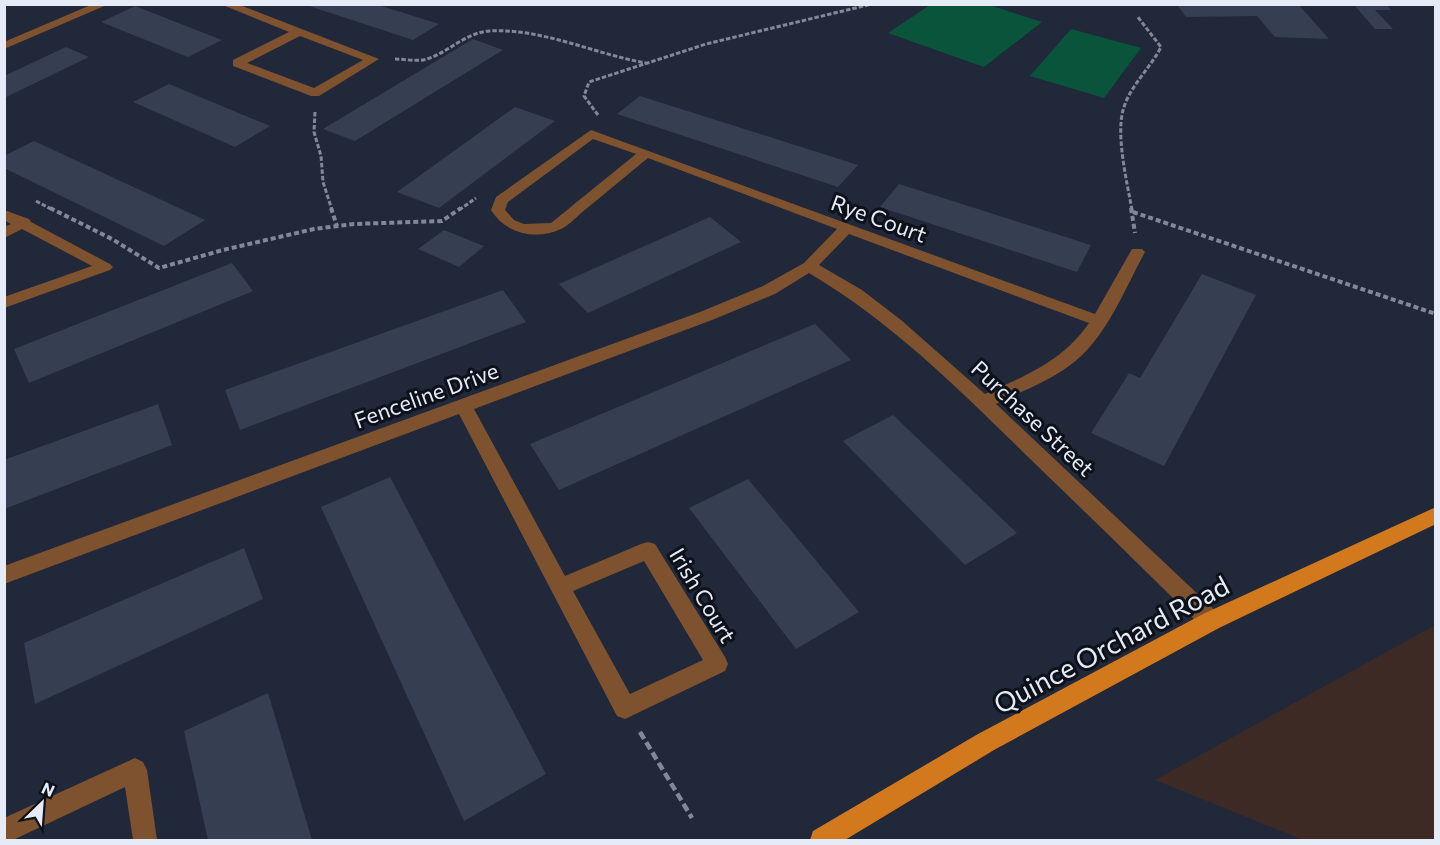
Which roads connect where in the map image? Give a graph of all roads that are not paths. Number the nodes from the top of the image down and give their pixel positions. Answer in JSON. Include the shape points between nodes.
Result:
{"nodes":[{"id":1,"x":61,"y":4,"type":"edge"},
{"id":2,"x":104,"y":4,"type":"edge"},
{"id":3,"x":225,"y":4,"type":"edge"},
{"id":4,"x":83,"y":13,"type":"junction"},
{"id":5,"x":298,"y":32,"type":"junction"},
{"id":6,"x":4,"y":46,"type":"edge"},
{"id":7,"x":646,"y":153,"type":"junction"},
{"id":8,"x":4,"y":214,"type":"edge"},
{"id":9,"x":24,"y":222,"type":"junction"},
{"id":10,"x":846,"y":228,"type":"junction"},
{"id":11,"x":4,"y":234,"type":"edge"},
{"id":12,"x":1137,"y":252,"type":"road end"},
{"id":13,"x":809,"y":266,"type":"junction"},
{"id":14,"x":4,"y":303,"type":"edge"},
{"id":15,"x":1099,"y":321,"type":"junction"},
{"id":16,"x":983,"y":402,"type":"junction"},
{"id":17,"x":463,"y":405,"type":"junction"},
{"id":18,"x":1436,"y":515,"type":"edge"},
{"id":19,"x":4,"y":575,"type":"edge"},
{"id":20,"x":560,"y":587,"type":"junction"},
{"id":21,"x":1211,"y":621,"type":"junction"},
{"id":22,"x":4,"y":831,"type":"edge"},
{"id":23,"x":145,"y":840,"type":"edge"},
{"id":24,"x":822,"y":840,"type":"edge"}],
"edges":[{"from":1,"to":4,"type":"street"},
{"from":2,"to":4,"type":"street"},
{"from":3,"to":5,"type":"street"},
{"from":4,"to":6,"type":"street"},
{"from":5,"to":5,"type":"street","via":[[237,63],[315,93],[373,59]]},
{"from":7,"to":7,"type":"street","name":"Rye Court","via":[[591,134],[501,200],[498,210],[502,220],[538,231],[555,226]]},
{"from":7,"to":10,"type":"street","name":"Rye Court"},
{"from":8,"to":9,"type":"street"},
{"from":9,"to":11,"type":"street"},
{"from":9,"to":14,"type":"street","via":[[105,267]]},
{"from":10,"to":13,"type":"street","name":"Fenceline Drive"},
{"from":10,"to":15,"type":"street","name":"Rye Court"},
{"from":12,"to":15,"type":"street"},
{"from":13,"to":16,"type":"street","name":"Purchase Street","via":[[856,294],[895,324]]},
{"from":13,"to":17,"type":"street","name":"Fenceline Drive","via":[[769,290],[706,316]]},
{"from":15,"to":16,"type":"street","via":[[1072,354],[1052,368]]},
{"from":16,"to":21,"type":"street","name":"Purchase Street"},
{"from":17,"to":19,"type":"street","name":"Fenceline Drive"},
{"from":17,"to":20,"type":"street"},
{"from":18,"to":21,"type":"main road","name":"Quince Orchard Road"},
{"from":20,"to":20,"type":"street","name":"Irish Court","via":[[625,708],[717,664],[648,550]]},
{"from":21,"to":24,"type":"main road","name":"Quince Orchard Road","via":[[986,742]]},
{"from":22,"to":23,"type":"street","via":[[135,771]]}]}
